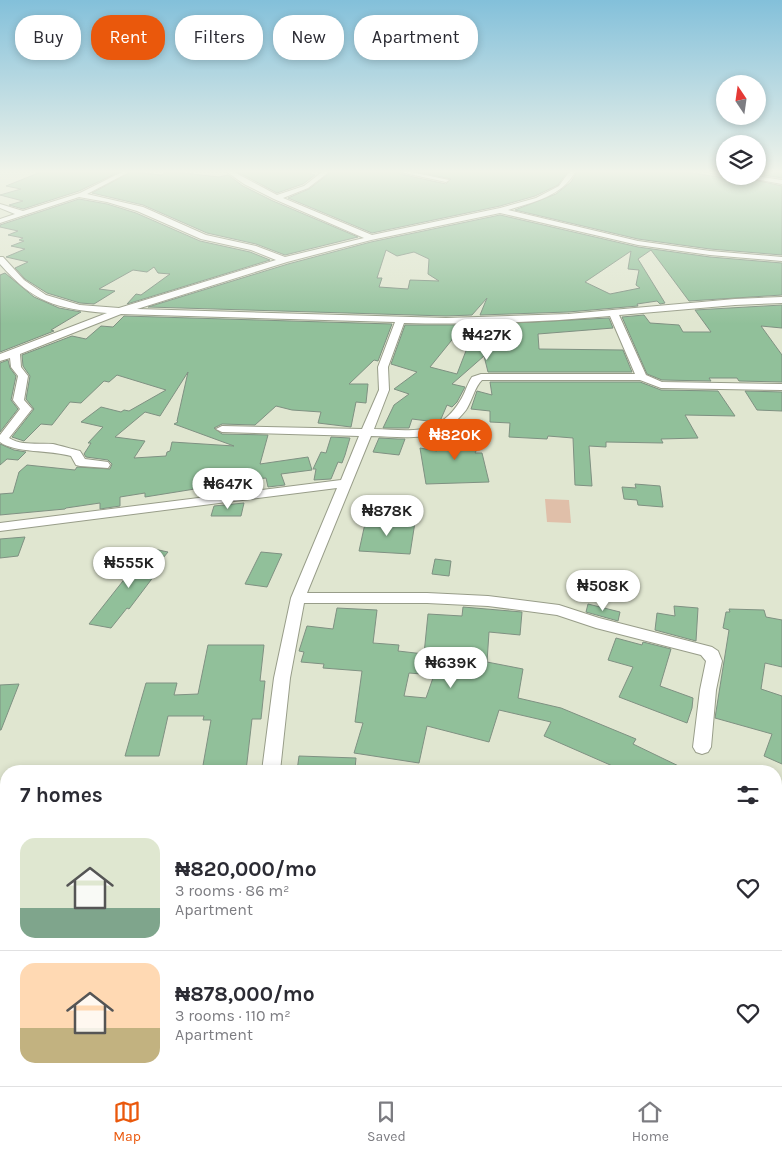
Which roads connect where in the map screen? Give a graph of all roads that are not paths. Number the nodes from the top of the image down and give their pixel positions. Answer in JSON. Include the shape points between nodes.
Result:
{"nodes":[{"id":1,"x":170,"y":223,"type":"edge"},
{"id":2,"x":335,"y":223,"type":"edge"},
{"id":3,"x":443,"y":223,"type":"edge"},
{"id":4,"x":554,"y":223,"type":"edge"},
{"id":5,"x":371,"y":238,"type":"junction"},
{"id":6,"x":0,"y":259,"type":"edge"},
{"id":7,"x":782,"y":259,"type":"edge"},
{"id":8,"x":284,"y":260,"type":"junction"},
{"id":9,"x":782,"y":300,"type":"edge"},
{"id":10,"x":120,"y":311,"type":"junction"},
{"id":11,"x":614,"y":314,"type":"junction"},
{"id":12,"x":400,"y":321,"type":"junction"},
{"id":13,"x":15,"y":352,"type":"junction"},
{"id":14,"x":0,"y":358,"type":"edge"},
{"id":15,"x":642,"y":377,"type":"junction"},
{"id":16,"x":782,"y":387,"type":"edge"},
{"id":17,"x":222,"y":429,"type":"dead end"},
{"id":18,"x":367,"y":432,"type":"junction"},
{"id":19,"x":104,"y":465,"type":"dead end"},
{"id":20,"x":346,"y":482,"type":"junction"},
{"id":21,"x":0,"y":527,"type":"edge"},
{"id":22,"x":298,"y":598,"type":"junction"},
{"id":23,"x":702,"y":747,"type":"dead end"},
{"id":24,"x":272,"y":765,"type":"edge"}],
"edges":[{"from":1,"to":8,"type":"street","via":[[204,237],[253,248]]},
{"from":2,"to":5,"type":"street"},
{"from":3,"to":5,"type":"street"},
{"from":4,"to":7,"type":"street","via":[[638,243]]},
{"from":5,"to":8,"type":"street"},
{"from":6,"to":10,"type":"street","via":[[20,282],[49,300],[72,307]]},
{"from":8,"to":10,"type":"street"},
{"from":9,"to":11,"type":"street"},
{"from":10,"to":12,"type":"street"},
{"from":10,"to":13,"type":"street"},
{"from":11,"to":12,"type":"street"},
{"from":11,"to":15,"type":"street"},
{"from":12,"to":18,"type":"street","via":[[383,366],[384,390]]},
{"from":13,"to":14,"type":"street"},
{"from":13,"to":19,"type":"street","via":[[16,367],[23,376],[18,400],[26,408],[3,440],[5,443],[53,448],[76,454],[80,462]]},
{"from":15,"to":16,"type":"street","via":[[662,385]]},
{"from":15,"to":18,"type":"street","via":[[481,378],[476,379],[466,401],[436,432],[411,435]]},
{"from":17,"to":18,"type":"street"},
{"from":18,"to":20,"type":"street"},
{"from":20,"to":21,"type":"street"},
{"from":20,"to":22,"type":"street"},
{"from":22,"to":23,"type":"street","via":[[427,598],[560,610],[596,623],[706,651],[714,661]]},
{"from":22,"to":24,"type":"street","via":[[282,678]]}]}
